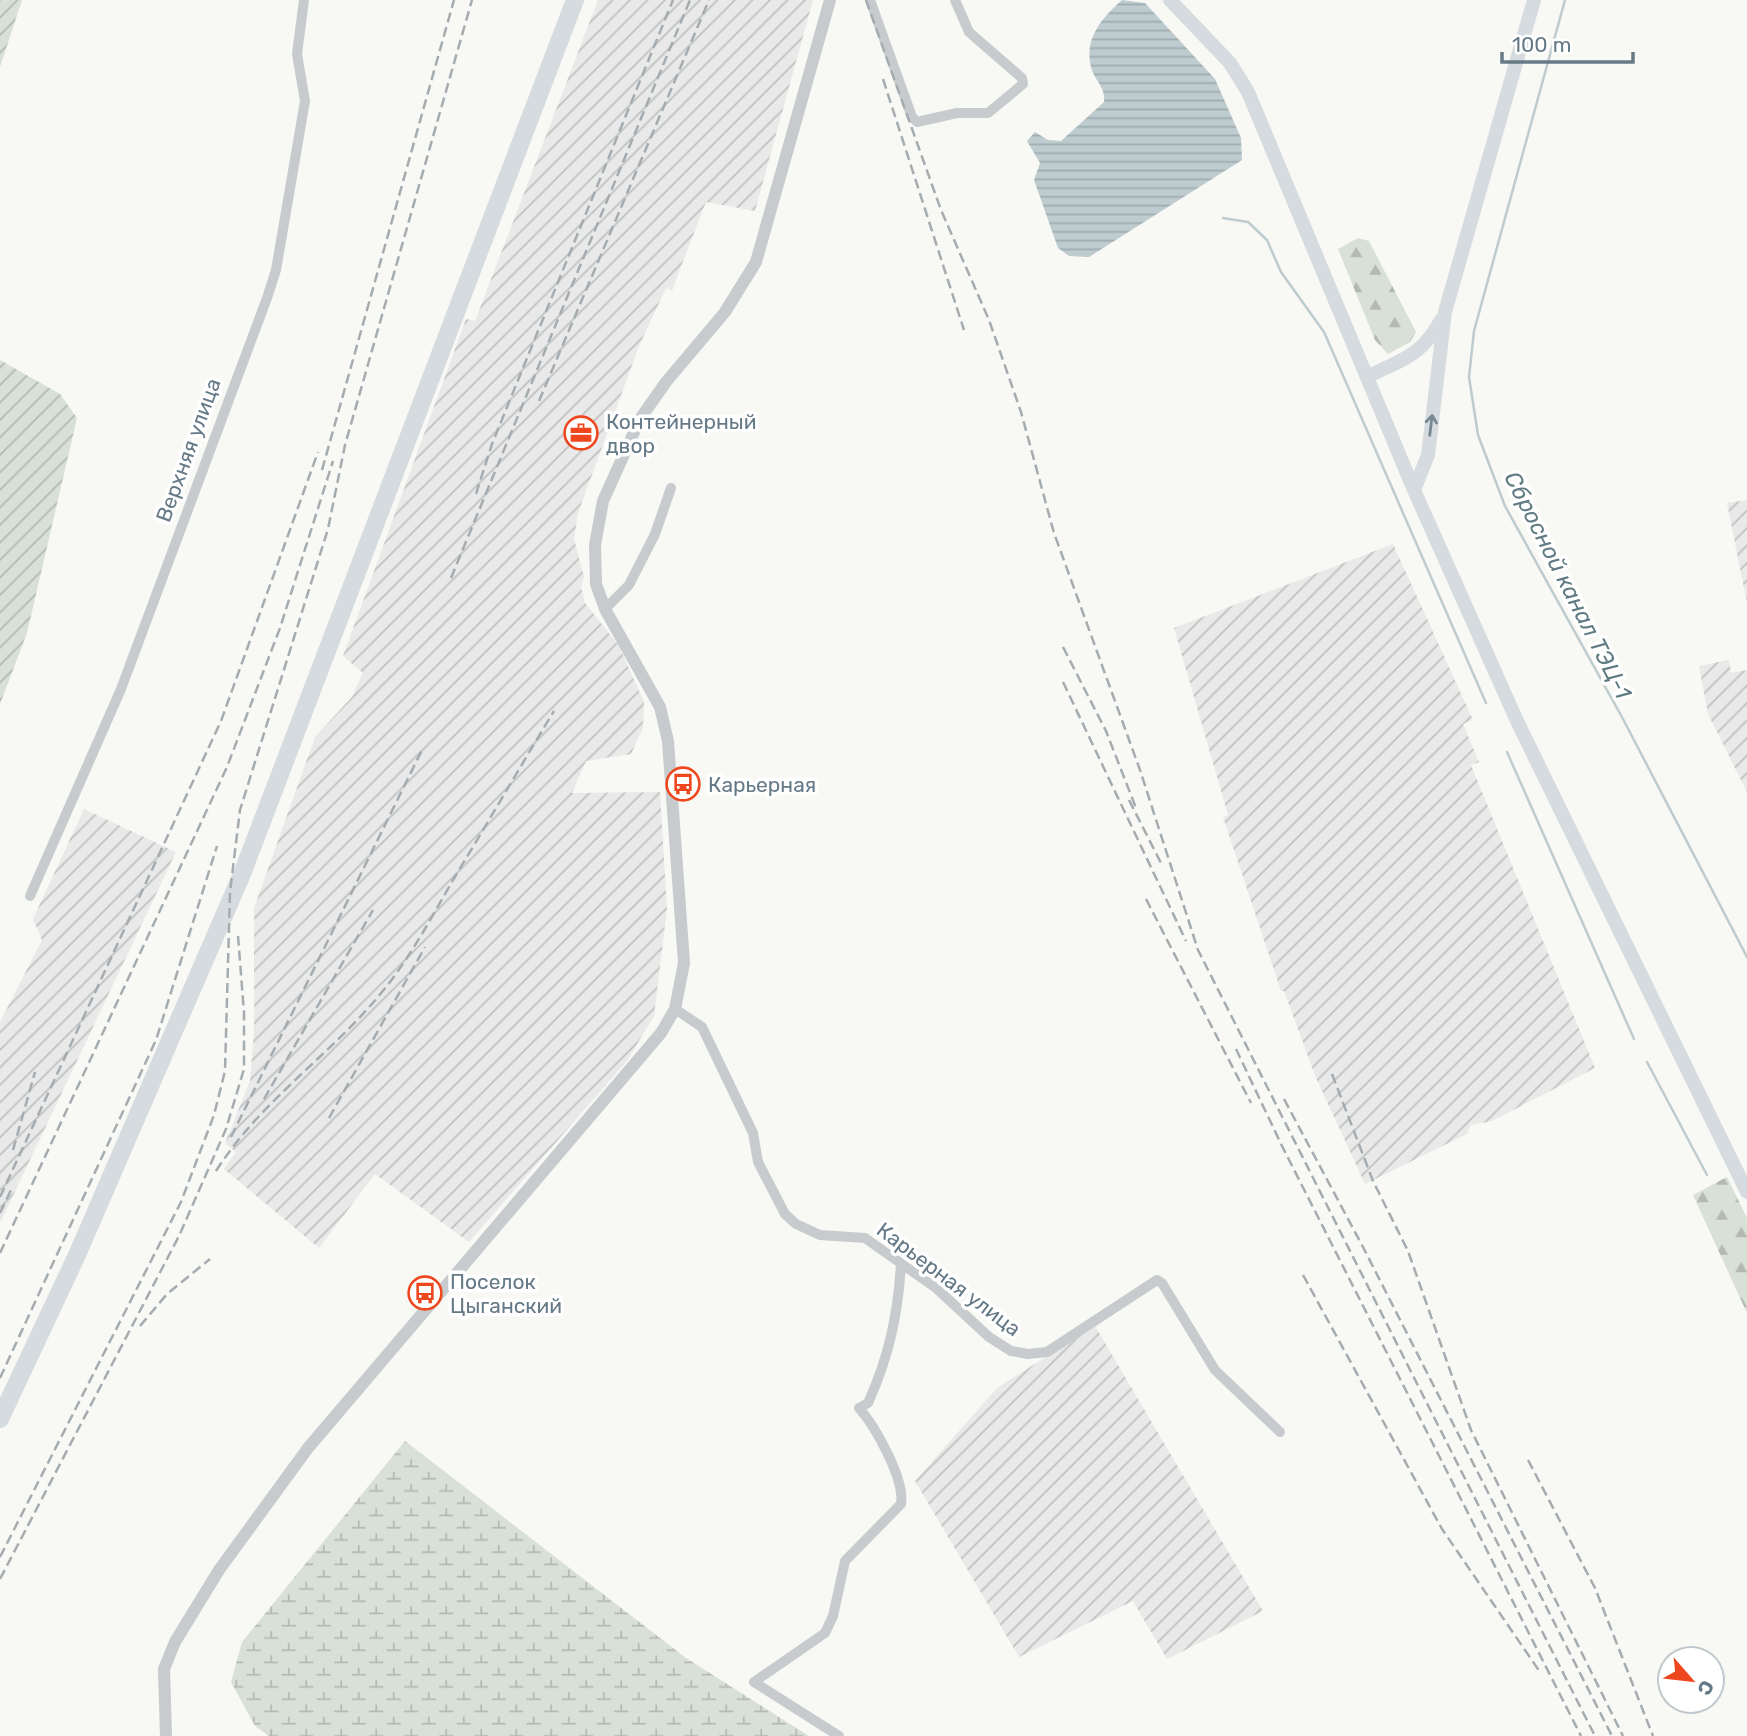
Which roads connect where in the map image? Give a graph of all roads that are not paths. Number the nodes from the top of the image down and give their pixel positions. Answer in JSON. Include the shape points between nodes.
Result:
{"nodes":[{"id":1,"x":304,"y":0,"type":"edge"},
{"id":2,"x":575,"y":0,"type":"edge"},
{"id":3,"x":830,"y":0,"type":"edge"},
{"id":4,"x":870,"y":0,"type":"edge"},
{"id":5,"x":955,"y":0,"type":"edge"},
{"id":6,"x":1170,"y":0,"type":"edge"},
{"id":7,"x":1534,"y":0,"type":"edge"},
{"id":8,"x":1445,"y":312,"type":"junction"},
{"id":9,"x":1367,"y":377,"type":"junction"},
{"id":10,"x":671,"y":488,"type":"dead end"},
{"id":11,"x":1414,"y":490,"type":"junction"},
{"id":12,"x":605,"y":609,"type":"junction"},
{"id":13,"x":30,"y":896,"type":"dead end"},
{"id":14,"x":675,"y":1009,"type":"junction"},
{"id":15,"x":1747,"y":1192,"type":"edge"},
{"id":16,"x":901,"y":1264,"type":"junction"},
{"id":17,"x":0,"y":1419,"type":"edge"},
{"id":18,"x":1280,"y":1432,"type":"dead end"},
{"id":19,"x":166,"y":1736,"type":"edge"},
{"id":20,"x":839,"y":1736,"type":"edge"}],
"edges":[{"from":1,"to":13,"type":"street","name":"Верхняя улица","via":[[297,54],[305,102],[276,270],[121,689]]},
{"from":2,"to":17,"type":"highway","via":[[242,874],[77,1255]]},
{"from":3,"to":12,"type":"street","via":[[757,262],[725,312],[640,418],[603,501],[595,577]]},
{"from":4,"to":5,"type":"street","via":[[917,122],[988,113],[1023,84],[1022,78],[970,32]]},
{"from":6,"to":9,"type":"main road","via":[[1230,63],[1248,92]]},
{"from":7,"to":8,"type":"main road"},
{"from":8,"to":9,"type":"main road","via":[[1429,342],[1410,358]]},
{"from":11,"to":8,"type":"main road","one_way":true,"via":[[1428,456]]},
{"from":9,"to":11,"type":"main road"},
{"from":10,"to":12,"type":"street","via":[[655,534],[629,585]]},
{"from":11,"to":15,"type":"main road","via":[[1517,721]]},
{"from":12,"to":14,"type":"street","via":[[660,707],[668,741],[684,963]]},
{"from":14,"to":16,"type":"street","name":"Карьерная улица","via":[[702,1027],[753,1133],[758,1162],[785,1214],[820,1235],[865,1238]]},
{"from":14,"to":19,"type":"street","via":[[637,1062],[308,1448],[219,1570],[164,1669]]},
{"from":16,"to":18,"type":"street","name":"Карьерная улица","via":[[936,1288],[989,1337],[1011,1351],[1028,1354],[1047,1352],[1157,1280],[1214,1370]]},
{"from":16,"to":20,"type":"street","via":[[899,1308],[888,1355],[869,1404],[859,1408],[873,1423],[901,1488],[901,1504],[845,1561],[825,1633],[754,1682]]}]}
